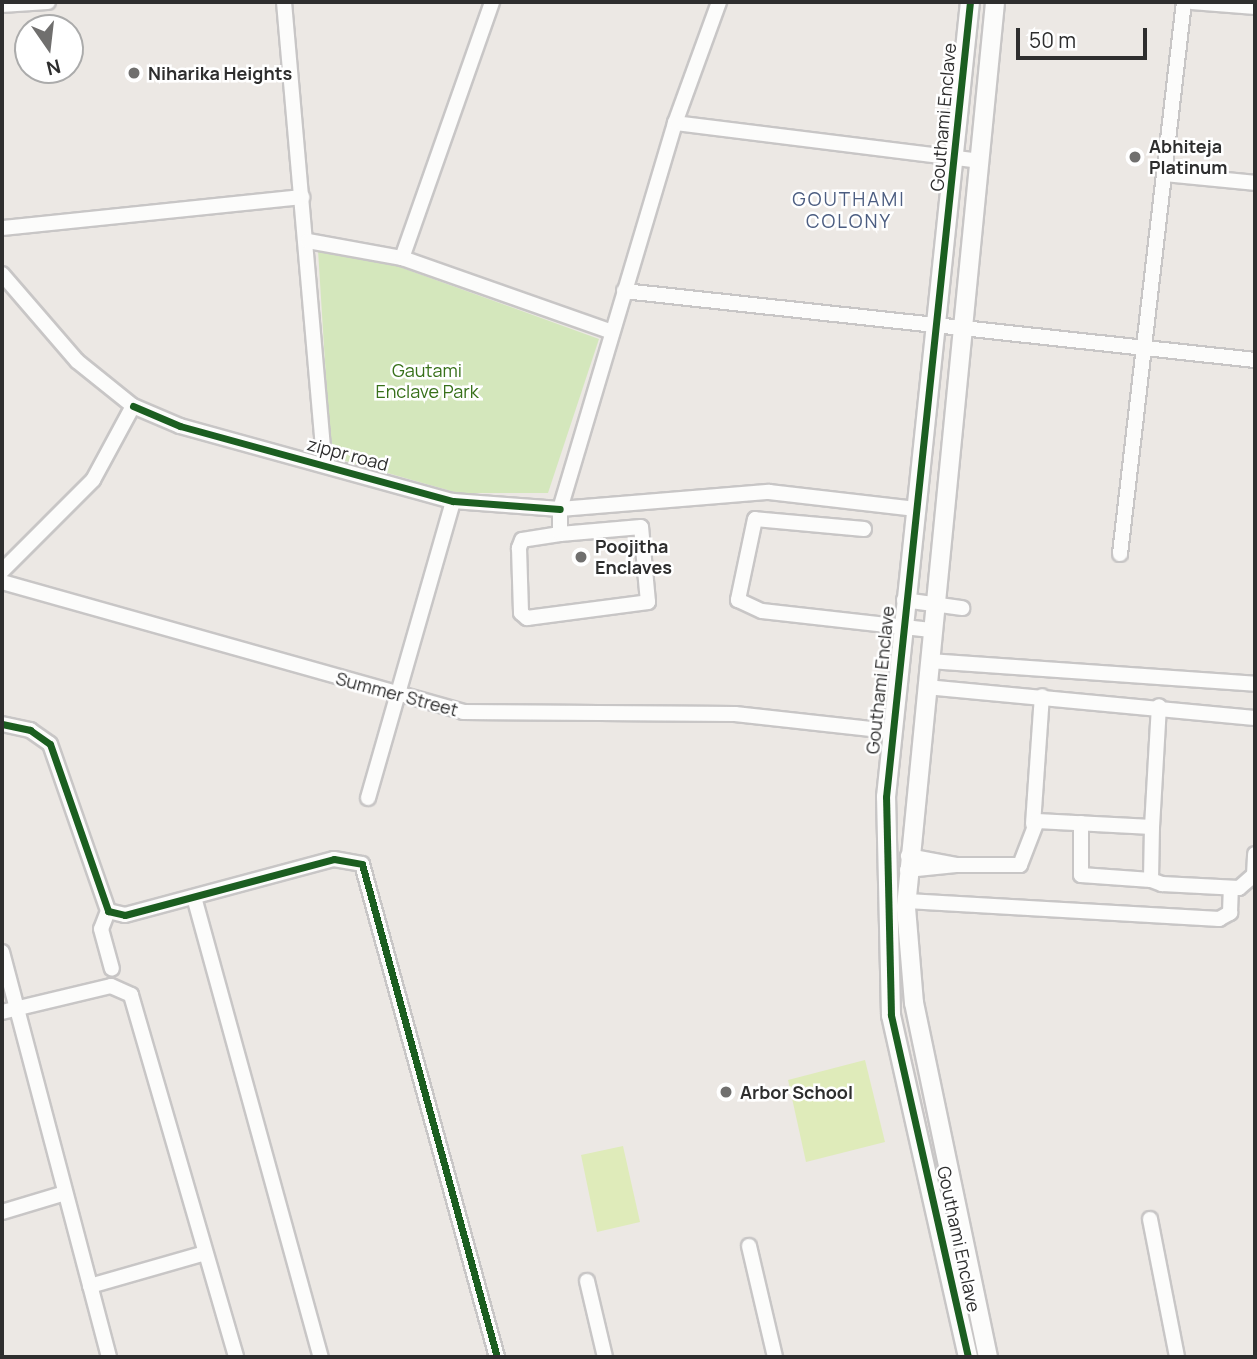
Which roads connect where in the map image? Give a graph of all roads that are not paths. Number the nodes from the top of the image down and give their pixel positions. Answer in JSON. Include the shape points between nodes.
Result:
{"nodes":[{"id":1,"x":48,"y":2,"type":"edge"},
{"id":2,"x":284,"y":2,"type":"edge"},
{"id":3,"x":492,"y":2,"type":"edge"},
{"id":4,"x":719,"y":2,"type":"edge"},
{"id":5,"x":970,"y":2,"type":"edge"},
{"id":6,"x":995,"y":2,"type":"edge"},
{"id":7,"x":1184,"y":2,"type":"edge"},
{"id":8,"x":1192,"y":2,"type":"edge"},
{"id":9,"x":2,"y":5,"type":"edge"},
{"id":10,"x":1255,"y":7,"type":"edge"},
{"id":11,"x":675,"y":123,"type":"junction"},
{"id":12,"x":954,"y":158,"type":"junction"},
{"id":13,"x":980,"y":161,"type":"junction"},
{"id":14,"x":1164,"y":174,"type":"junction"},
{"id":15,"x":1255,"y":183,"type":"edge"},
{"id":16,"x":302,"y":197,"type":"junction"},
{"id":17,"x":2,"y":228,"type":"edge"},
{"id":18,"x":308,"y":241,"type":"junction"},
{"id":19,"x":402,"y":258,"type":"junction"},
{"id":20,"x":2,"y":274,"type":"edge"},
{"id":21,"x":624,"y":291,"type":"junction"},
{"id":22,"x":940,"y":326,"type":"junction"},
{"id":23,"x":959,"y":328,"type":"junction"},
{"id":24,"x":612,"y":332,"type":"junction"},
{"id":25,"x":1147,"y":347,"type":"junction"},
{"id":26,"x":1255,"y":360,"type":"edge"},
{"id":27,"x":133,"y":406,"type":"junction"},
{"id":28,"x":324,"y":462,"type":"junction"},
{"id":29,"x":453,"y":501,"type":"junction"},
{"id":30,"x":560,"y":509,"type":"junction"},
{"id":31,"x":916,"y":509,"type":"junction"},
{"id":32,"x":864,"y":529,"type":"dead end"},
{"id":33,"x":559,"y":534,"type":"junction"},
{"id":34,"x":1120,"y":554,"type":"dead end"},
{"id":35,"x":2,"y":571,"type":"edge"},
{"id":36,"x":2,"y":582,"type":"edge"},
{"id":37,"x":904,"y":600,"type":"junction"},
{"id":38,"x":933,"y":604,"type":"junction"},
{"id":39,"x":962,"y":608,"type":"dead end"},
{"id":40,"x":901,"y":625,"type":"junction"},
{"id":41,"x":931,"y":629,"type":"junction"},
{"id":42,"x":929,"y":662,"type":"junction"},
{"id":43,"x":1255,"y":684,"type":"edge"},
{"id":44,"x":926,"y":687,"type":"junction"},
{"id":45,"x":397,"y":694,"type":"junction"},
{"id":46,"x":1042,"y":696,"type":"junction"},
{"id":47,"x":1159,"y":706,"type":"junction"},
{"id":48,"x":1255,"y":718,"type":"edge"},
{"id":49,"x":2,"y":724,"type":"edge"},
{"id":50,"x":889,"y":731,"type":"junction"},
{"id":51,"x":368,"y":798,"type":"dead end"},
{"id":52,"x":1081,"y":823,"type":"junction"},
{"id":53,"x":1033,"y":824,"type":"junction"},
{"id":54,"x":1152,"y":827,"type":"junction"},
{"id":55,"x":1255,"y":854,"type":"edge"},
{"id":56,"x":908,"y":863,"type":"junction"},
{"id":57,"x":1151,"y":880,"type":"junction"},
{"id":58,"x":1231,"y":889,"type":"junction"},
{"id":59,"x":194,"y":897,"type":"junction"},
{"id":60,"x":906,"y":901,"type":"junction"},
{"id":61,"x":108,"y":911,"type":"junction"},
{"id":62,"x":2,"y":952,"type":"edge"},
{"id":63,"x":112,"y":969,"type":"dead end"},
{"id":64,"x":9,"y":1009,"type":"edge"},
{"id":65,"x":65,"y":1193,"type":"junction"},
{"id":66,"x":2,"y":1212,"type":"edge"},
{"id":67,"x":1150,"y":1219,"type":"dead end"},
{"id":68,"x":749,"y":1246,"type":"dead end"},
{"id":69,"x":205,"y":1253,"type":"junction"},
{"id":70,"x":587,"y":1281,"type":"dead end"},
{"id":71,"x":90,"y":1286,"type":"junction"},
{"id":72,"x":109,"y":1357,"type":"edge"},
{"id":73,"x":236,"y":1357,"type":"edge"},
{"id":74,"x":321,"y":1357,"type":"edge"},
{"id":75,"x":497,"y":1357,"type":"edge"},
{"id":76,"x":605,"y":1357,"type":"edge"},
{"id":77,"x":775,"y":1357,"type":"edge"},
{"id":78,"x":968,"y":1357,"type":"edge"},
{"id":79,"x":988,"y":1357,"type":"edge"},
{"id":80,"x":1177,"y":1357,"type":"edge"}],
"edges":[{"from":1,"to":9,"type":"street"},
{"from":2,"to":16,"type":"street"},
{"from":3,"to":19,"type":"street"},
{"from":4,"to":11,"type":"street"},
{"from":5,"to":12,"type":"street","name":"Gouthami Enclave"},
{"from":6,"to":13,"type":"street","name":"Gouthami Enclave"},
{"from":7,"to":14,"type":"street"},
{"from":8,"to":10,"type":"street"},
{"from":11,"to":12,"type":"street"},
{"from":11,"to":21,"type":"street"},
{"from":12,"to":13,"type":"street"},
{"from":12,"to":22,"type":"street","name":"Gouthami Enclave"},
{"from":13,"to":23,"type":"street","name":"Gouthami Enclave"},
{"from":14,"to":15,"type":"street"},
{"from":14,"to":25,"type":"street"},
{"from":16,"to":17,"type":"street"},
{"from":16,"to":18,"type":"street"},
{"from":18,"to":19,"type":"street"},
{"from":18,"to":28,"type":"street"},
{"from":19,"to":24,"type":"street"},
{"from":20,"to":27,"type":"street","name":"zippr road","via":[[77,361]]},
{"from":21,"to":22,"type":"street"},
{"from":21,"to":24,"type":"street"},
{"from":22,"to":23,"type":"street"},
{"from":22,"to":31,"type":"street","name":"Gouthami Enclave"},
{"from":23,"to":25,"type":"street"},
{"from":23,"to":38,"type":"street","name":"Gouthami Enclave"},
{"from":24,"to":30,"type":"street"},
{"from":25,"to":26,"type":"street"},
{"from":25,"to":34,"type":"street"},
{"from":27,"to":28,"type":"street","name":"zippr road","via":[[191,430]]},
{"from":27,"to":35,"type":"street","via":[[93,481]]},
{"from":28,"to":29,"type":"street","name":"zippr road"},
{"from":29,"to":30,"type":"street","name":"zippr road"},
{"from":29,"to":45,"type":"street"},
{"from":30,"to":31,"type":"street","name":"zippr road","via":[[769,492]]},
{"from":30,"to":33,"type":"street"},
{"from":31,"to":37,"type":"street","name":"Gouthami Enclave"},
{"from":32,"to":40,"type":"street","via":[[755,519],[738,600],[762,611]]},
{"from":33,"to":33,"type":"street","via":[[641,527],[648,602],[527,618],[519,548],[522,540]]},
{"from":36,"to":45,"type":"street","name":"Summer Street"},
{"from":37,"to":38,"type":"street"},
{"from":37,"to":40,"type":"street","name":"Gouthami Enclave"},
{"from":38,"to":39,"type":"street"},
{"from":38,"to":41,"type":"street","name":"Gouthami Enclave"},
{"from":40,"to":41,"type":"street"},
{"from":40,"to":50,"type":"street","name":"Gouthami Enclave"},
{"from":41,"to":42,"type":"street","name":"Gouthami Enclave"},
{"from":42,"to":43,"type":"street"},
{"from":42,"to":44,"type":"street","name":"Gouthami Enclave"},
{"from":44,"to":46,"type":"street"},
{"from":44,"to":56,"type":"street","name":"Gouthami Enclave"},
{"from":45,"to":50,"type":"street","name":"Summer Street","via":[[463,712],[735,714]]},
{"from":45,"to":51,"type":"street"},
{"from":46,"to":47,"type":"street"},
{"from":46,"to":53,"type":"street"},
{"from":47,"to":48,"type":"street"},
{"from":47,"to":54,"type":"street"},
{"from":49,"to":61,"type":"street","via":[[30,730],[50,744]]},
{"from":50,"to":78,"type":"street","name":"Gouthami Enclave","via":[[891,1015]]},
{"from":52,"to":53,"type":"street"},
{"from":52,"to":54,"type":"street"},
{"from":52,"to":57,"type":"street","via":[[1081,875]]},
{"from":53,"to":56,"type":"street","via":[[1020,865]]},
{"from":54,"to":57,"type":"street"},
{"from":55,"to":58,"type":"street","via":[[1254,875]]},
{"from":56,"to":60,"type":"street","name":"Gouthami Enclave"},
{"from":57,"to":58,"type":"street"},
{"from":58,"to":60,"type":"street","via":[[1230,913],[1219,919]]},
{"from":59,"to":61,"type":"street","via":[[125,915]]},
{"from":59,"to":74,"type":"street"},
{"from":59,"to":75,"type":"street","via":[[334,859],[362,864]]},
{"from":60,"to":79,"type":"street","name":"Gouthami Enclave","via":[[914,1003]]},
{"from":61,"to":63,"type":"street","via":[[102,929]]},
{"from":62,"to":64,"type":"street"},
{"from":64,"to":65,"type":"street"},
{"from":64,"to":69,"type":"street","via":[[111,986],[131,995]]},
{"from":65,"to":66,"type":"street"},
{"from":65,"to":71,"type":"street"},
{"from":67,"to":80,"type":"street"},
{"from":68,"to":77,"type":"street"},
{"from":69,"to":71,"type":"street"},
{"from":69,"to":73,"type":"street"},
{"from":70,"to":76,"type":"street"},
{"from":71,"to":72,"type":"street"}]}
